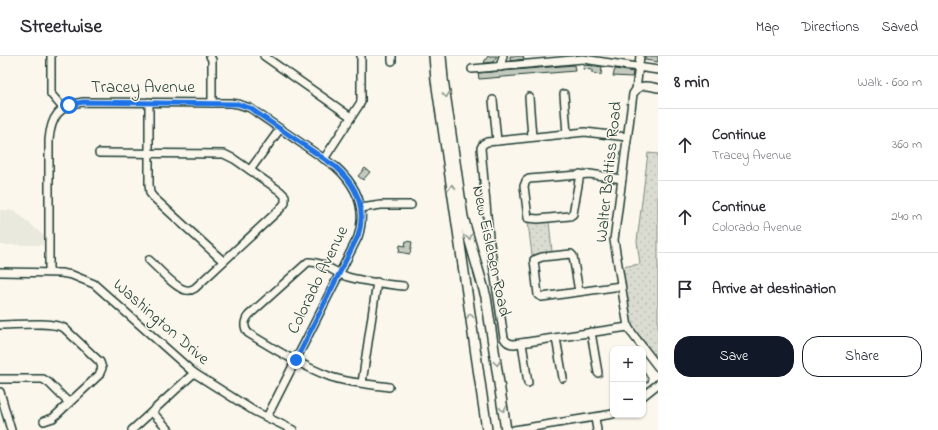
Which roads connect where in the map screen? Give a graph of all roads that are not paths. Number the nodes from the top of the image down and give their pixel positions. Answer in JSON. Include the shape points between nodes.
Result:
{"nodes":[{"id":1,"x":51,"y":56,"type":"edge"},
{"id":2,"x":210,"y":56,"type":"edge"},
{"id":3,"x":264,"y":56,"type":"edge"},
{"id":4,"x":361,"y":56,"type":"edge"},
{"id":5,"x":434,"y":56,"type":"edge"},
{"id":6,"x":441,"y":56,"type":"edge"},
{"id":7,"x":503,"y":56,"type":"edge"},
{"id":8,"x":640,"y":56,"type":"edge"},
{"id":9,"x":584,"y":58,"type":"edge"},
{"id":10,"x":554,"y":59,"type":"edge"},
{"id":11,"x":615,"y":60,"type":"edge"},
{"id":12,"x":500,"y":67,"type":"junction"},
{"id":13,"x":639,"y":67,"type":"junction"},
{"id":14,"x":472,"y":69,"type":"dead end"},
{"id":15,"x":658,"y":70,"type":"edge"},
{"id":16,"x":658,"y":88,"type":"edge"},
{"id":17,"x":636,"y":90,"type":"junction"},
{"id":18,"x":564,"y":94,"type":"dead end"},
{"id":19,"x":529,"y":97,"type":"dead end"},
{"id":20,"x":493,"y":100,"type":"dead end"},
{"id":21,"x":149,"y":102,"type":"junction"},
{"id":22,"x":212,"y":103,"type":"junction"},
{"id":23,"x":62,"y":108,"type":"junction"},
{"id":24,"x":352,"y":117,"type":"junction"},
{"id":25,"x":280,"y":129,"type":"junction"},
{"id":26,"x":567,"y":134,"type":"junction"},
{"id":27,"x":532,"y":137,"type":"junction"},
{"id":28,"x":628,"y":138,"type":"junction"},
{"id":29,"x":497,"y":141,"type":"junction"},
{"id":30,"x":99,"y":153,"type":"dead end"},
{"id":31,"x":149,"y":153,"type":"junction"},
{"id":32,"x":324,"y":159,"type":"junction"},
{"id":33,"x":250,"y":170,"type":"junction"},
{"id":34,"x":580,"y":174,"type":"junction"},
{"id":35,"x":345,"y":176,"type":"joint"},
{"id":36,"x":622,"y":179,"type":"junction"},
{"id":37,"x":411,"y":205,"type":"dead end"},
{"id":38,"x":361,"y":208,"type":"junction"},
{"id":39,"x":149,"y":260,"type":"dead end"},
{"id":40,"x":223,"y":262,"type":"junction"},
{"id":41,"x":0,"y":272,"type":"edge"},
{"id":42,"x":49,"y":272,"type":"junction"},
{"id":43,"x":339,"y":274,"type":"junction"},
{"id":44,"x":378,"y":282,"type":"junction"},
{"id":45,"x":403,"y":286,"type":"dead end"},
{"id":46,"x":621,"y":286,"type":"junction"},
{"id":47,"x":579,"y":292,"type":"junction"},
{"id":48,"x":0,"y":325,"type":"edge"},
{"id":49,"x":628,"y":327,"type":"junction"},
{"id":50,"x":591,"y":332,"type":"junction"},
{"id":51,"x":556,"y":338,"type":"junction"},
{"id":52,"x":522,"y":343,"type":"junction"},
{"id":53,"x":641,"y":346,"type":"edge"},
{"id":54,"x":646,"y":353,"type":"edge"},
{"id":55,"x":296,"y":360,"type":"junction"},
{"id":56,"x":658,"y":367,"type":"edge"},
{"id":57,"x":598,"y":372,"type":"dead end"},
{"id":58,"x":194,"y":373,"type":"junction"},
{"id":59,"x":563,"y":378,"type":"dead end"},
{"id":60,"x":0,"y":379,"type":"edge"},
{"id":61,"x":362,"y":383,"type":"junction"},
{"id":62,"x":528,"y":383,"type":"dead end"},
{"id":63,"x":658,"y":384,"type":"edge"},
{"id":64,"x":389,"y":387,"type":"dead end"},
{"id":65,"x":0,"y":392,"type":"edge"},
{"id":66,"x":646,"y":394,"type":"edge"},
{"id":67,"x":69,"y":403,"type":"junction"},
{"id":68,"x":2,"y":407,"type":"edge"},
{"id":69,"x":152,"y":412,"type":"junction"},
{"id":70,"x":610,"y":415,"type":"edge"},
{"id":71,"x":267,"y":417,"type":"junction"},
{"id":72,"x":595,"y":418,"type":"junction"},
{"id":73,"x":44,"y":420,"type":"dead end"},
{"id":74,"x":281,"y":427,"type":"edge"},
{"id":75,"x":12,"y":430,"type":"edge"},
{"id":76,"x":132,"y":430,"type":"edge"},
{"id":77,"x":169,"y":430,"type":"edge"},
{"id":78,"x":293,"y":430,"type":"edge"},
{"id":79,"x":487,"y":430,"type":"edge"},
{"id":80,"x":506,"y":430,"type":"edge"},
{"id":81,"x":514,"y":430,"type":"edge"},
{"id":82,"x":597,"y":430,"type":"edge"}],
"edges":[{"from":1,"to":23,"type":"street","via":[[51,94]]},
{"from":2,"to":22,"type":"street"},
{"from":3,"to":24,"type":"street"},
{"from":4,"to":24,"type":"street","via":[[361,102]]},
{"from":79,"to":5,"type":"main road","name":"New Eisleben Road","one_way":true,"via":[[436,86]]},
{"from":6,"to":80,"type":"main road","name":"New Eisleben Road","one_way":true,"via":[[463,217],[486,297]]},
{"from":7,"to":12,"type":"street"},
{"from":8,"to":13,"type":"street"},
{"from":9,"to":10,"type":"street"},
{"from":9,"to":11,"type":"street"},
{"from":10,"to":12,"type":"street"},
{"from":11,"to":13,"type":"street"},
{"from":12,"to":14,"type":"street"},
{"from":13,"to":15,"type":"street"},
{"from":13,"to":17,"type":"street"},
{"from":16,"to":17,"type":"street","name":"Walter Battiss Road","via":[[643,86]]},
{"from":17,"to":28,"type":"street","name":"Walter Battiss Road","via":[[633,94]]},
{"from":18,"to":26,"type":"street"},
{"from":19,"to":27,"type":"street"},
{"from":20,"to":29,"type":"street"},
{"from":21,"to":22,"type":"street","name":"Tracey Avenue"},
{"from":21,"to":23,"type":"street","name":"Tracey Avenue","via":[[83,102]]},
{"from":21,"to":31,"type":"street"},
{"from":22,"to":25,"type":"street","name":"Tracey Avenue","via":[[244,105]]},
{"from":23,"to":42,"type":"street","via":[[52,123],[49,140]]},
{"from":24,"to":32,"type":"street"},
{"from":25,"to":32,"type":"street","name":"Tracey Avenue"},
{"from":25,"to":33,"type":"street"},
{"from":26,"to":27,"type":"street"},
{"from":26,"to":28,"type":"street","via":[[588,132]]},
{"from":27,"to":29,"type":"street"},
{"from":28,"to":36,"type":"street","name":"Walter Battiss Road"},
{"from":29,"to":52,"type":"street","via":[[485,142],[481,148],[489,237],[504,338],[509,344]]},
{"from":30,"to":31,"type":"street"},
{"from":31,"to":33,"type":"street","via":[[224,154]]},
{"from":31,"to":40,"type":"street","via":[[149,189],[153,197]]},
{"from":32,"to":35,"type":"street","name":"Tracey Avenue"},
{"from":33,"to":40,"type":"street","via":[[284,194],[285,203]]},
{"from":34,"to":34,"type":"street","via":[[573,214],[528,218],[524,186],[527,180]]},
{"from":34,"to":36,"type":"street"},
{"from":35,"to":38,"type":"street","name":"Colorado Avenue","via":[[355,189]]},
{"from":36,"to":46,"type":"street","name":"Walter Battiss Road","via":[[614,240]]},
{"from":37,"to":38,"type":"street"},
{"from":38,"to":43,"type":"street","name":"Colorado Avenue","via":[[362,220],[358,236]]},
{"from":39,"to":40,"type":"street","via":[[174,283],[187,291],[195,288]]},
{"from":41,"to":42,"type":"street","name":"Washington Drive"},
{"from":42,"to":58,"type":"street","name":"Washington Drive","via":[[72,275],[94,284]]},
{"from":43,"to":44,"type":"street"},
{"from":43,"to":55,"type":"street","name":"Colorado Avenue"},
{"from":43,"to":55,"type":"street","via":[[318,263],[308,262],[246,318],[245,326],[248,333]]},
{"from":44,"to":45,"type":"street"},
{"from":44,"to":61,"type":"street"},
{"from":46,"to":47,"type":"street"},
{"from":46,"to":49,"type":"street","name":"Walter Battiss Road"},
{"from":47,"to":47,"type":"street","via":[[540,296],[534,260],[571,254]]},
{"from":48,"to":67,"type":"street","via":[[60,326],[100,362],[102,368],[99,375]]},
{"from":49,"to":50,"type":"street"},
{"from":49,"to":53,"type":"street","name":"Walter Battiss Road"},
{"from":50,"to":51,"type":"street"},
{"from":50,"to":57,"type":"street"},
{"from":51,"to":52,"type":"street"},
{"from":51,"to":59,"type":"street"},
{"from":52,"to":62,"type":"street"},
{"from":54,"to":56,"type":"street","name":"Walter Battiss Road"},
{"from":55,"to":61,"type":"street","via":[[331,377]]},
{"from":55,"to":71,"type":"street","name":"Colorado Avenue"},
{"from":58,"to":69,"type":"street"},
{"from":58,"to":71,"type":"street","name":"Washington Drive"},
{"from":60,"to":67,"type":"street","via":[[43,379]]},
{"from":61,"to":64,"type":"street"},
{"from":63,"to":66,"type":"street"},
{"from":65,"to":68,"type":"street"},
{"from":67,"to":73,"type":"street","via":[[53,418]]},
{"from":68,"to":75,"type":"street"},
{"from":69,"to":76,"type":"street"},
{"from":69,"to":77,"type":"street"},
{"from":70,"to":72,"type":"street"},
{"from":71,"to":74,"type":"street","name":"Washington Drive"},
{"from":72,"to":81,"type":"street"},
{"from":72,"to":82,"type":"street"},
{"from":74,"to":78,"type":"street","name":"Washington Drive"}]}
